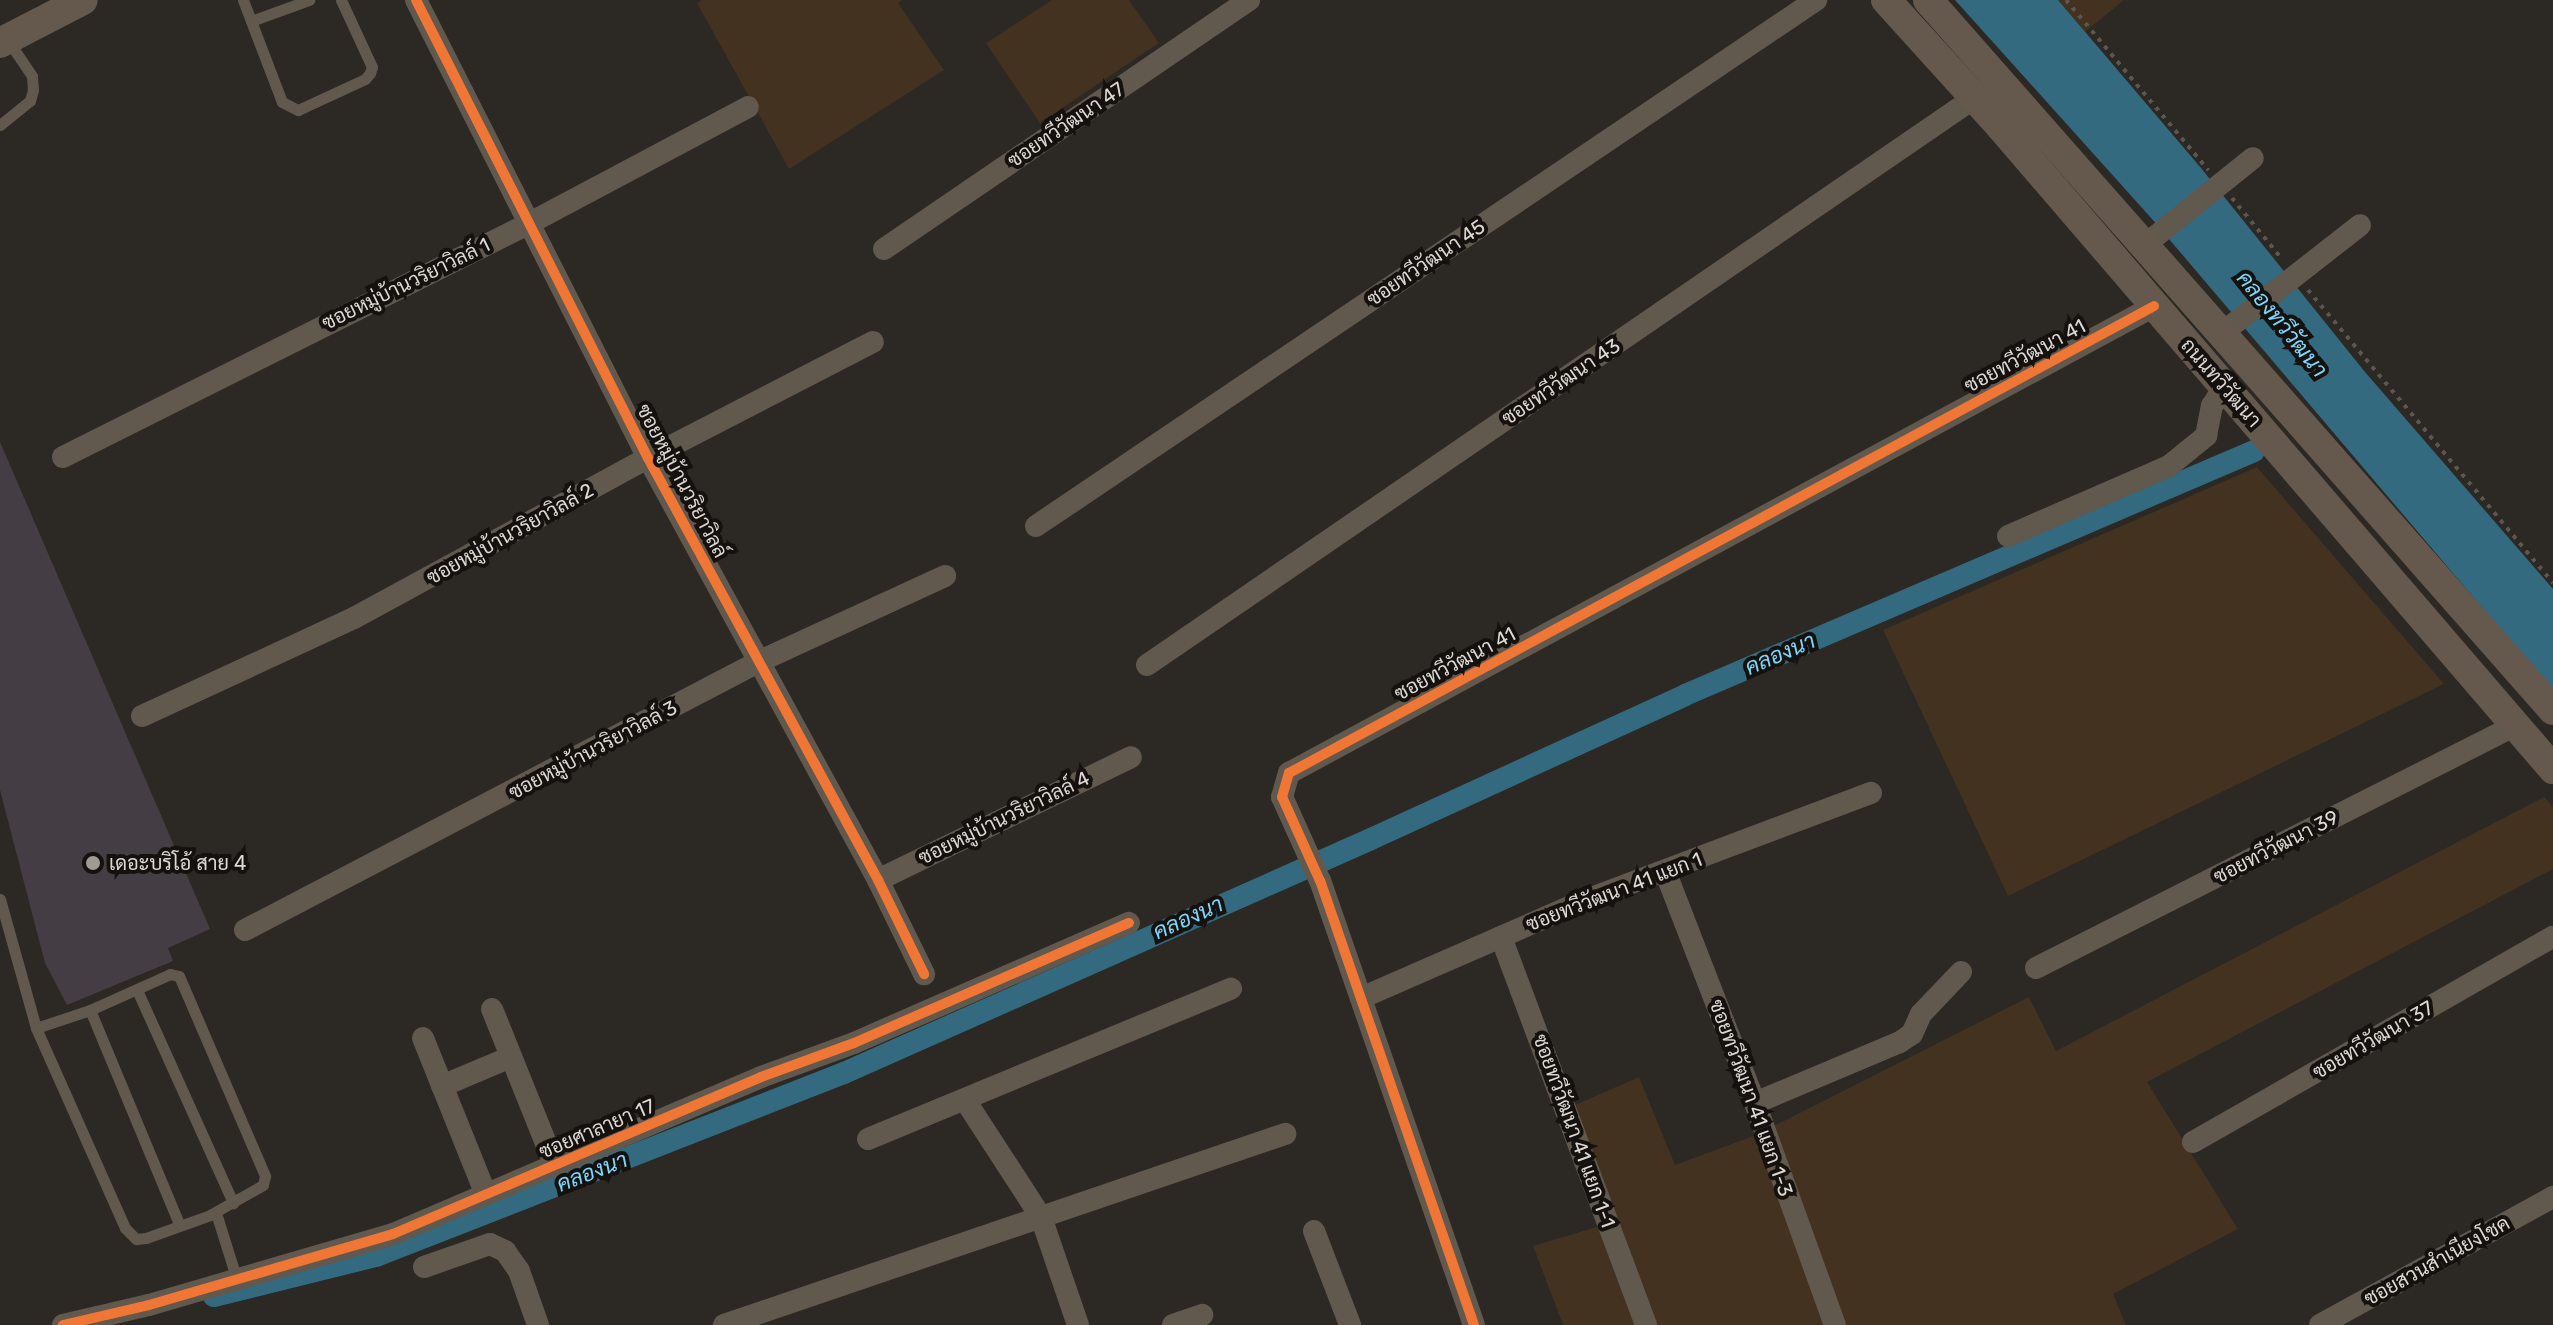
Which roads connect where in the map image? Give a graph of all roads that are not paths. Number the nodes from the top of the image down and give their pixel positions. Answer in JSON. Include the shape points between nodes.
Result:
{"nodes":[{"id":1,"x":83,"y":0,"type":"edge"},
{"id":2,"x":243,"y":0,"type":"edge"},
{"id":3,"x":309,"y":0,"type":"edge"},
{"id":4,"x":341,"y":0,"type":"edge"},
{"id":5,"x":416,"y":0,"type":"edge"},
{"id":6,"x":1249,"y":0,"type":"edge"},
{"id":7,"x":1816,"y":0,"type":"edge"},
{"id":8,"x":1886,"y":0,"type":"edge"},
{"id":9,"x":1928,"y":0,"type":"edge"},
{"id":10,"x":251,"y":21,"type":"junction"},
{"id":11,"x":2,"y":33,"type":"edge"},
{"id":12,"x":1974,"y":98,"type":"junction"},
{"id":13,"x":748,"y":107,"type":"dead end"},
{"id":14,"x":0,"y":125,"type":"edge"},
{"id":15,"x":2253,"y":158,"type":"dead end"},
{"id":16,"x":528,"y":224,"type":"junction"},
{"id":17,"x":2360,"y":225,"type":"dead end"},
{"id":18,"x":2154,"y":237,"type":"junction"},
{"id":19,"x":884,"y":249,"type":"dead end"},
{"id":20,"x":2154,"y":306,"type":"junction"},
{"id":21,"x":2231,"y":325,"type":"junction"},
{"id":22,"x":873,"y":342,"type":"dead end"},
{"id":23,"x":2224,"y":387,"type":"junction"},
{"id":24,"x":63,"y":457,"type":"dead end"},
{"id":25,"x":648,"y":458,"type":"junction"},
{"id":26,"x":1036,"y":526,"type":"dead end"},
{"id":27,"x":2008,"y":536,"type":"dead end"},
{"id":28,"x":945,"y":576,"type":"dead end"},
{"id":29,"x":758,"y":662,"type":"junction"},
{"id":30,"x":1147,"y":665,"type":"dead end"},
{"id":31,"x":2553,"y":710,"type":"edge"},
{"id":32,"x":142,"y":716,"type":"dead end"},
{"id":33,"x":2516,"y":725,"type":"junction"},
{"id":34,"x":1131,"y":757,"type":"dead end"},
{"id":35,"x":2553,"y":769,"type":"edge"},
{"id":36,"x":1871,"y":793,"type":"dead end"},
{"id":37,"x":1665,"y":871,"type":"junction"},
{"id":38,"x":878,"y":880,"type":"junction"},
{"id":39,"x":0,"y":899,"type":"edge"},
{"id":40,"x":1129,"y":923,"type":"dead end"},
{"id":41,"x":245,"y":930,"type":"dead end"},
{"id":42,"x":1501,"y":937,"type":"junction"},
{"id":43,"x":2553,"y":937,"type":"edge"},
{"id":44,"x":2036,"y":968,"type":"dead end"},
{"id":45,"x":1961,"y":972,"type":"dead end"},
{"id":46,"x":924,"y":974,"type":"dead end"},
{"id":47,"x":1231,"y":989,"type":"dead end"},
{"id":48,"x":137,"y":990,"type":"junction"},
{"id":49,"x":1361,"y":998,"type":"junction"},
{"id":50,"x":492,"y":1009,"type":"dead end"},
{"id":51,"x":90,"y":1010,"type":"junction"},
{"id":52,"x":36,"y":1028,"type":"junction"},
{"id":53,"x":423,"y":1038,"type":"dead end"},
{"id":54,"x":511,"y":1057,"type":"junction"},
{"id":55,"x":442,"y":1086,"type":"junction"},
{"id":56,"x":965,"y":1100,"type":"junction"},
{"id":57,"x":1755,"y":1103,"type":"junction"},
{"id":58,"x":1285,"y":1134,"type":"dead end"},
{"id":59,"x":868,"y":1139,"type":"dead end"},
{"id":60,"x":2193,"y":1142,"type":"dead end"},
{"id":61,"x":555,"y":1166,"type":"junction"},
{"id":62,"x":486,"y":1195,"type":"junction"},
{"id":63,"x":2553,"y":1197,"type":"edge"},
{"id":64,"x":233,"y":1203,"type":"junction"},
{"id":65,"x":210,"y":1215,"type":"junction"},
{"id":66,"x":1041,"y":1217,"type":"junction"},
{"id":67,"x":179,"y":1224,"type":"junction"},
{"id":68,"x":1314,"y":1231,"type":"dead end"},
{"id":69,"x":424,"y":1267,"type":"dead end"},
{"id":70,"x":237,"y":1280,"type":"junction"},
{"id":71,"x":1202,"y":1315,"type":"dead end"},
{"id":72,"x":1466,"y":1322,"type":"edge"},
{"id":73,"x":63,"y":1325,"type":"edge"},
{"id":74,"x":538,"y":1325,"type":"edge"},
{"id":75,"x":724,"y":1325,"type":"edge"},
{"id":76,"x":1078,"y":1325,"type":"edge"},
{"id":77,"x":1173,"y":1325,"type":"edge"},
{"id":78,"x":1350,"y":1325,"type":"edge"},
{"id":79,"x":1646,"y":1325,"type":"edge"},
{"id":80,"x":1835,"y":1325,"type":"edge"},
{"id":81,"x":2320,"y":1325,"type":"edge"}],
"edges":[{"from":1,"to":11,"type":"main road"},
{"from":2,"to":10,"type":"lane"},
{"from":3,"to":10,"type":"lane"},
{"from":4,"to":10,"type":"lane","via":[[372,67],[370,73],[298,110],[282,102]]},
{"from":5,"to":16,"type":"street","name":"ซอยหมู่บ้านวริยาวิลล์"},
{"from":6,"to":19,"type":"street","name":"ซอยทวีวัฒนา 47"},
{"from":7,"to":26,"type":"street","name":"ซอยทวีวัฒนา 45"},
{"from":8,"to":12,"type":"main road","name":"ถนนทวีวัฒนา"},
{"from":9,"to":18,"type":"main road","name":"ถนนทวีวัฒนา"},
{"from":11,"to":14,"type":"lane","via":[[32,76],[33,90],[30,101]]},
{"from":12,"to":20,"type":"main road","name":"ถนนทวีวัฒนา"},
{"from":12,"to":30,"type":"street","name":"ซอยทวีวัฒนา 43"},
{"from":13,"to":16,"type":"street","name":"ซอยหมู่บ้านวริยาวิลล์ 1"},
{"from":15,"to":18,"type":"street"},
{"from":16,"to":24,"type":"street","name":"ซอยหมู่บ้านวริยาวิลล์ 1"},
{"from":16,"to":25,"type":"street","name":"ซอยหมู่บ้านวริยาวิลล์"},
{"from":17,"to":21,"type":"street"},
{"from":18,"to":21,"type":"main road","name":"ถนนทวีวัฒนา"},
{"from":20,"to":23,"type":"main road","name":"ถนนทวีวัฒนา"},
{"from":20,"to":49,"type":"street","name":"ซอยทวีวัฒนา 41","via":[[1289,773],[1282,797],[1320,881]]},
{"from":21,"to":31,"type":"main road","name":"ถนนทวีวัฒนา"},
{"from":22,"to":25,"type":"street","name":"ซอยหมู่บ้านวริยาวิลล์ 2"},
{"from":23,"to":27,"type":"street","via":[[2212,406],[2206,436],[2169,466]]},
{"from":23,"to":33,"type":"main road","name":"ถนนทวีวัฒนา"},
{"from":25,"to":29,"type":"street","name":"ซอยหมู่บ้านวริยาวิลล์"},
{"from":25,"to":32,"type":"street","name":"ซอยหมู่บ้านวริยาวิลล์ 2","via":[[354,618]]},
{"from":28,"to":29,"type":"street","name":"ซอยหมู่บ้านวริยาวิลล์ 3"},
{"from":29,"to":38,"type":"street","name":"ซอยหมู่บ้านวริยาวิลล์"},
{"from":29,"to":41,"type":"street","name":"ซอยหมู่บ้านวริยาวิลล์ 3"},
{"from":33,"to":35,"type":"main road","name":"ถนนทวีวัฒนา"},
{"from":33,"to":44,"type":"street","name":"ซอยทวีวัฒนา 39"},
{"from":34,"to":38,"type":"street","name":"ซอยหมู่บ้านวริยาวิลล์ 4"},
{"from":36,"to":37,"type":"street","name":"ซอยทวีวัฒนา 41 แยก 1"},
{"from":37,"to":42,"type":"street","name":"ซอยทวีวัฒนา 41 แยก 1"},
{"from":37,"to":57,"type":"street","name":"ซอยทวีวัฒนา 41 แยก 1-3"},
{"from":38,"to":46,"type":"street","name":"ซอยหมู่บ้านวริยาวิลล์"},
{"from":39,"to":52,"type":"lane"},
{"from":40,"to":61,"type":"street","name":"ซอยศาลายา 17"},
{"from":42,"to":49,"type":"street","name":"ซอยทวีวัฒนา 41 แยก 1"},
{"from":42,"to":79,"type":"street","name":"ซอยทวีวัฒนา 41 แยก 1-1"},
{"from":43,"to":60,"type":"street","name":"ซอยทวีวัฒนา 37"},
{"from":45,"to":57,"type":"street","via":[[1900,1042]]},
{"from":47,"to":56,"type":"street"},
{"from":48,"to":51,"type":"lane"},
{"from":48,"to":64,"type":"lane"},
{"from":48,"to":64,"type":"lane","via":[[170,974],[184,985],[265,1176],[263,1185]]},
{"from":49,"to":72,"type":"street","name":"ซอยทวีวัฒนา 41"},
{"from":50,"to":54,"type":"street"},
{"from":51,"to":52,"type":"lane"},
{"from":51,"to":67,"type":"lane"},
{"from":52,"to":67,"type":"lane","via":[[125,1228],[136,1239]]},
{"from":53,"to":55,"type":"street"},
{"from":54,"to":55,"type":"street"},
{"from":54,"to":61,"type":"street"},
{"from":55,"to":62,"type":"street"},
{"from":56,"to":59,"type":"street"},
{"from":56,"to":66,"type":"street"},
{"from":57,"to":80,"type":"street","name":"ซอยทวีวัฒนา 41 แยก 1-3"},
{"from":58,"to":66,"type":"street"},
{"from":61,"to":62,"type":"street","name":"ซอยศาลายา 17"},
{"from":62,"to":70,"type":"street","name":"ซอยศาลายา 17","via":[[393,1234]]},
{"from":63,"to":81,"type":"street","name":"ซอยสวนสำเนียงโชค"},
{"from":64,"to":65,"type":"lane"},
{"from":65,"to":67,"type":"lane"},
{"from":65,"to":70,"type":"lane","via":[[216,1213]]},
{"from":66,"to":75,"type":"street"},
{"from":66,"to":76,"type":"street"},
{"from":68,"to":78,"type":"street"},
{"from":69,"to":74,"type":"street","via":[[490,1244],[505,1251],[519,1271]]},
{"from":70,"to":73,"type":"street","name":"ซอยศาลายา 17"},
{"from":71,"to":77,"type":"street"}]}
